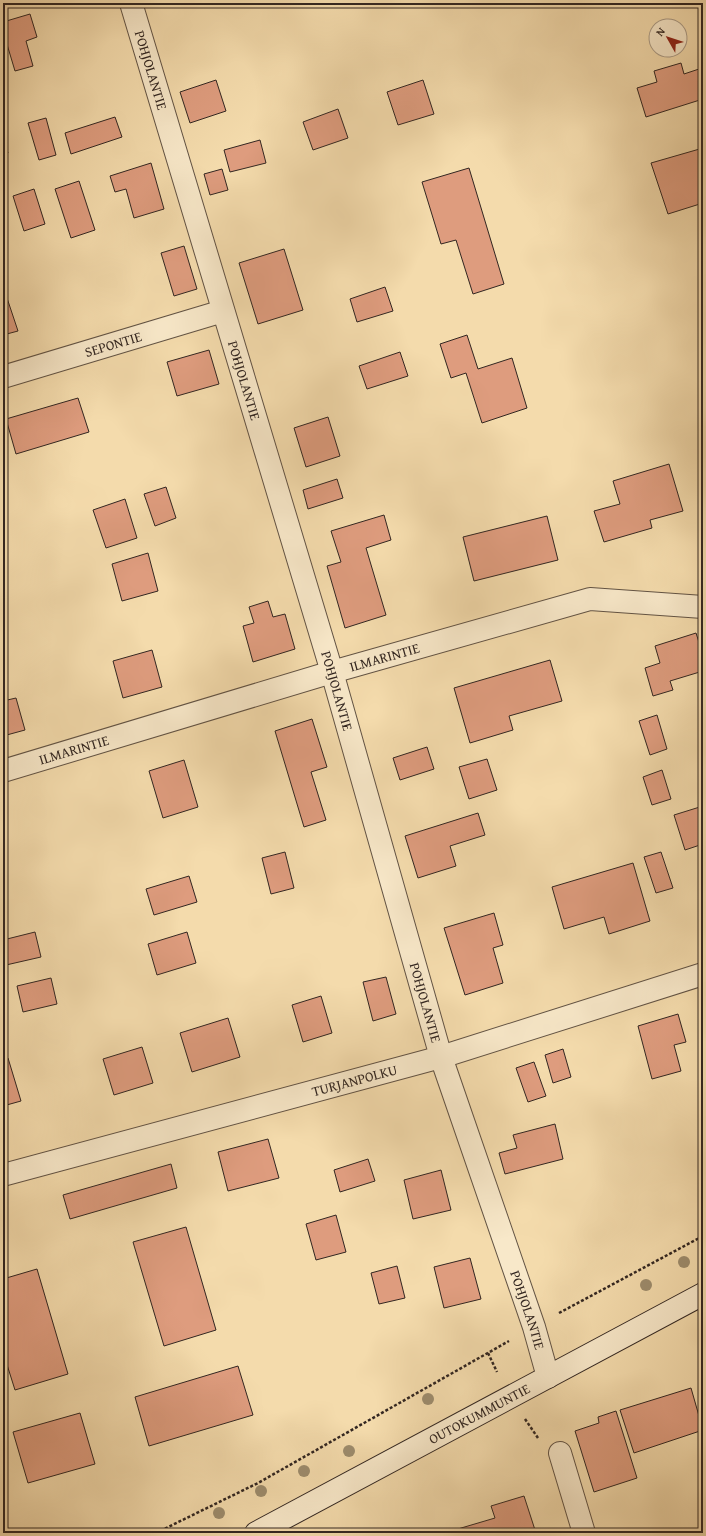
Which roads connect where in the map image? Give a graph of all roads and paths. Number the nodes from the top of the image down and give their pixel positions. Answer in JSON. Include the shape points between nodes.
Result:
{"nodes":[{"id":1,"x":131,"y":3,"type":"edge"},
{"id":2,"x":223,"y":311,"type":"junction"},
{"id":3,"x":3,"y":377,"type":"edge"},
{"id":4,"x":703,"y":607,"type":"edge"},
{"id":5,"x":332,"y":672,"type":"junction"},
{"id":6,"x":3,"y":771,"type":"edge"},
{"id":7,"x":703,"y":974,"type":"edge"},
{"id":8,"x":441,"y":1056,"type":"junction"},
{"id":9,"x":3,"y":1175,"type":"edge"},
{"id":10,"x":703,"y":1236,"type":"edge"},
{"id":11,"x":703,"y":1294,"type":"edge"},
{"id":12,"x":534,"y":1327,"type":"junction"},
{"id":13,"x":548,"y":1377,"type":"junction"},
{"id":14,"x":560,"y":1453,"type":"dead end"},
{"id":15,"x":156,"y":1533,"type":"edge"},
{"id":16,"x":256,"y":1533,"type":"edge"},
{"id":17,"x":584,"y":1533,"type":"edge"}],
"edges":[{"from":1,"to":2,"type":"street","name":"POHJOLANTIE"},
{"from":2,"to":3,"type":"street","name":"SEPONTIE"},
{"from":2,"to":5,"type":"street","name":"POHJOLANTIE"},
{"from":4,"to":5,"type":"street","name":"ILMARINTIE","via":[[590,599]]},
{"from":5,"to":6,"type":"street","name":"ILMARINTIE"},
{"from":5,"to":8,"type":"street","name":"POHJOLANTIE"},
{"from":7,"to":8,"type":"street","name":"TURJANPOLKU"},
{"from":8,"to":9,"type":"street","name":"TURJANPOLKU"},
{"from":8,"to":12,"type":"street","name":"POHJOLANTIE"},
{"from":10,"to":12,"type":"path"},
{"from":11,"to":13,"type":"street","name":"OUTOKUMMUNTIE"},
{"from":12,"to":13,"type":"street","name":"POHJOLANTIE"},
{"from":12,"to":15,"type":"path","via":[[258,1483]]},
{"from":13,"to":16,"type":"street","name":"OUTOKUMMUNTIE"},
{"from":14,"to":17,"type":"street"}]}
